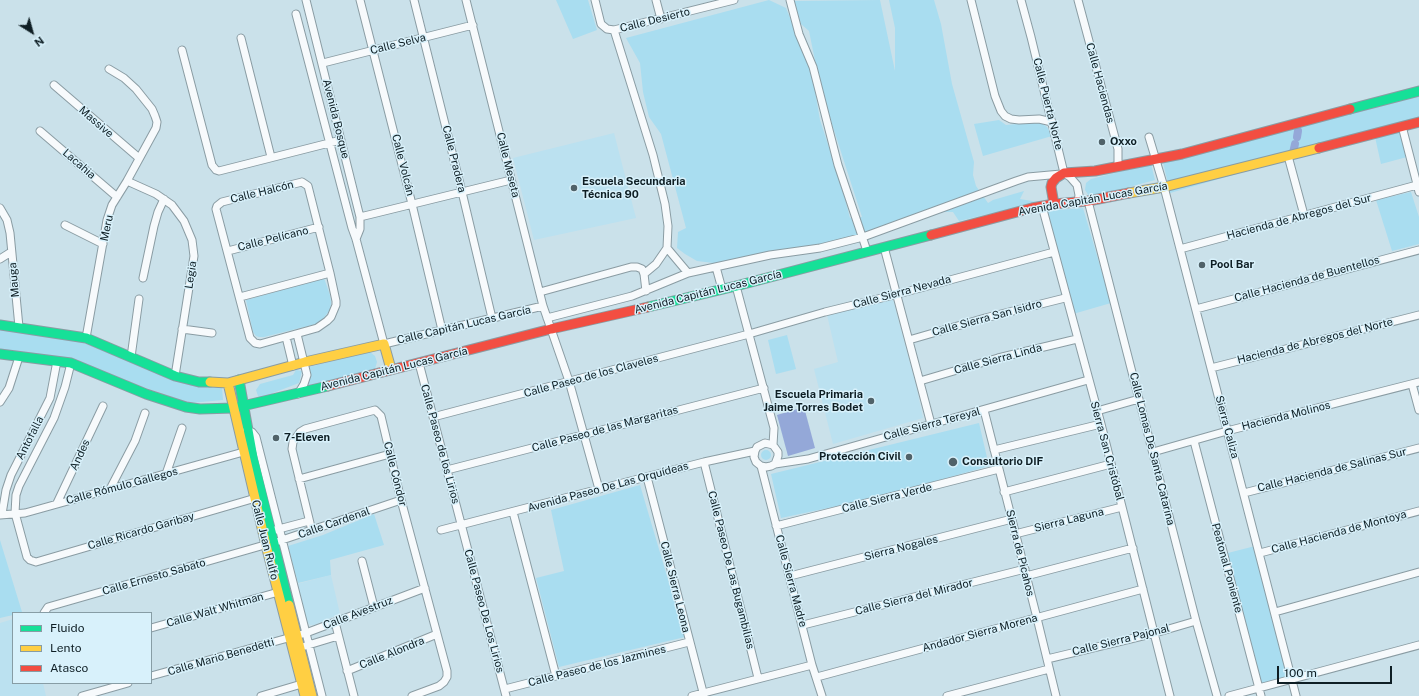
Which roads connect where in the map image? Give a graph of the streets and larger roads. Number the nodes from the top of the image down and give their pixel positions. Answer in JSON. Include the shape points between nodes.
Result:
{"nodes":[{"id":1,"x":306,"y":0,"type":"edge"},
{"id":2,"x":360,"y":0,"type":"edge"},
{"id":3,"x":414,"y":0,"type":"edge"},
{"id":4,"x":466,"y":0,"type":"edge"},
{"id":5,"x":594,"y":0,"type":"edge"},
{"id":6,"x":656,"y":0,"type":"edge"},
{"id":7,"x":734,"y":0,"type":"edge"},
{"id":8,"x":790,"y":0,"type":"edge"},
{"id":9,"x":971,"y":0,"type":"edge"},
{"id":10,"x":1021,"y":0,"type":"edge"},
{"id":11,"x":1078,"y":0,"type":"edge"},
{"id":12,"x":709,"y":3,"type":"edge"},
{"id":13,"x":296,"y":14,"type":"dead end"},
{"id":14,"x":661,"y":19,"type":"junction"},
{"id":15,"x":473,"y":25,"type":"junction"},
{"id":16,"x":614,"y":30,"type":"junction"},
{"id":17,"x":241,"y":38,"type":"dead end"},
{"id":18,"x":423,"y":38,"type":"junction"},
{"id":19,"x":182,"y":50,"type":"dead end"},
{"id":20,"x":374,"y":50,"type":"junction"},
{"id":21,"x":323,"y":63,"type":"junction"},
{"id":22,"x":109,"y":69,"type":"dead end"},
{"id":23,"x":54,"y":85,"type":"dead end"},
{"id":24,"x":1419,"y":91,"type":"edge"},
{"id":25,"x":1052,"y":122,"type":"junction"},
{"id":26,"x":1419,"y":122,"type":"edge"},
{"id":27,"x":1402,"y":126,"type":"junction"},
{"id":28,"x":40,"y":131,"type":"dead end"},
{"id":29,"x":1149,"y":137,"type":"dead end"},
{"id":30,"x":341,"y":140,"type":"junction"},
{"id":31,"x":329,"y":143,"type":"junction"},
{"id":32,"x":1288,"y":156,"type":"junction"},
{"id":33,"x":272,"y":157,"type":"junction"},
{"id":34,"x":139,"y":158,"type":"junction"},
{"id":35,"x":1155,"y":159,"type":"junction"},
{"id":36,"x":1118,"y":166,"type":"junction"},
{"id":37,"x":1064,"y":173,"type":"junction"},
{"id":38,"x":511,"y":180,"type":"junction"},
{"id":39,"x":127,"y":181,"type":"junction"},
{"id":40,"x":1164,"y":187,"type":"junction"},
{"id":41,"x":1418,"y":188,"type":"edge"},
{"id":42,"x":462,"y":192,"type":"junction"},
{"id":43,"x":117,"y":196,"type":"junction"},
{"id":44,"x":164,"y":199,"type":"junction"},
{"id":45,"x":1088,"y":201,"type":"junction"},
{"id":46,"x":1078,"y":202,"type":"junction"},
{"id":47,"x":412,"y":204,"type":"junction"},
{"id":48,"x":1054,"y":204,"type":"junction"},
{"id":49,"x":1042,"y":206,"type":"junction"},
{"id":50,"x":0,"y":208,"type":"edge"},
{"id":51,"x":1304,"y":215,"type":"junction"},
{"id":52,"x":360,"y":217,"type":"junction"},
{"id":53,"x":65,"y":225,"type":"dead end"},
{"id":54,"x":319,"y":227,"type":"junction"},
{"id":55,"x":863,"y":237,"type":"junction"},
{"id":56,"x":356,"y":238,"type":"junction"},
{"id":57,"x":103,"y":244,"type":"junction"},
{"id":58,"x":884,"y":247,"type":"junction"},
{"id":59,"x":667,"y":248,"type":"junction"},
{"id":60,"x":1180,"y":249,"type":"junction"},
{"id":61,"x":1419,"y":250,"type":"edge"},
{"id":62,"x":228,"y":251,"type":"junction"},
{"id":63,"x":867,"y":251,"type":"junction"},
{"id":64,"x":12,"y":252,"type":"junction"},
{"id":65,"x":1054,"y":252,"type":"junction"},
{"id":66,"x":0,"y":259,"type":"edge"},
{"id":67,"x":716,"y":267,"type":"junction"},
{"id":68,"x":330,"y":273,"type":"junction"},
{"id":69,"x":688,"y":273,"type":"junction"},
{"id":70,"x":644,"y":274,"type":"junction"},
{"id":71,"x":143,"y":278,"type":"dead end"},
{"id":72,"x":736,"y":286,"type":"junction"},
{"id":73,"x":722,"y":289,"type":"junction"},
{"id":74,"x":646,"y":291,"type":"junction"},
{"id":75,"x":540,"y":292,"type":"junction"},
{"id":76,"x":898,"y":294,"type":"junction"},
{"id":77,"x":240,"y":297,"type":"junction"},
{"id":78,"x":1066,"y":298,"type":"junction"},
{"id":79,"x":139,"y":299,"type":"dead end"},
{"id":80,"x":543,"y":306,"type":"junction"},
{"id":81,"x":1196,"y":309,"type":"junction"},
{"id":82,"x":1419,"y":315,"type":"edge"},
{"id":83,"x":492,"y":318,"type":"junction"},
{"id":84,"x":547,"y":318,"type":"junction"},
{"id":85,"x":0,"y":325,"type":"edge"},
{"id":86,"x":19,"y":327,"type":"junction"},
{"id":87,"x":182,"y":329,"type":"junction"},
{"id":88,"x":551,"y":329,"type":"junction"},
{"id":89,"x":442,"y":330,"type":"junction"},
{"id":90,"x":212,"y":333,"type":"dead end"},
{"id":91,"x":297,"y":334,"type":"junction"},
{"id":92,"x":749,"y":334,"type":"junction"},
{"id":93,"x":286,"y":337,"type":"junction"},
{"id":94,"x":86,"y":338,"type":"junction"},
{"id":95,"x":1076,"y":339,"type":"junction"},
{"id":96,"x":909,"y":340,"type":"junction"},
{"id":97,"x":384,"y":344,"type":"junction"},
{"id":98,"x":0,"y":354,"type":"edge"},
{"id":99,"x":19,"y":357,"type":"junction"},
{"id":100,"x":130,"y":357,"type":"junction"},
{"id":101,"x":57,"y":361,"type":"junction"},
{"id":102,"x":305,"y":362,"type":"junction"},
{"id":103,"x":70,"y":363,"type":"junction"},
{"id":104,"x":419,"y":363,"type":"junction"},
{"id":105,"x":293,"y":366,"type":"junction"},
{"id":106,"x":1211,"y":368,"type":"junction"},
{"id":107,"x":391,"y":369,"type":"junction"},
{"id":108,"x":175,"y":376,"type":"junction"},
{"id":109,"x":239,"y":380,"type":"junction"},
{"id":110,"x":1088,"y":380,"type":"junction"},
{"id":111,"x":569,"y":381,"type":"junction"},
{"id":112,"x":920,"y":381,"type":"junction"},
{"id":113,"x":228,"y":382,"type":"junction"},
{"id":114,"x":1416,"y":383,"type":"edge"},
{"id":115,"x":764,"y":388,"type":"junction"},
{"id":116,"x":298,"y":394,"type":"junction"},
{"id":117,"x":1139,"y":399,"type":"junction"},
{"id":118,"x":0,"y":402,"type":"edge"},
{"id":119,"x":103,"y":406,"type":"dead end"},
{"id":120,"x":243,"y":406,"type":"junction"},
{"id":121,"x":234,"y":408,"type":"junction"},
{"id":122,"x":984,"y":410,"type":"junction"},
{"id":123,"x":1419,"y":410,"type":"edge"},
{"id":124,"x":1097,"y":411,"type":"junction"},
{"id":125,"x":145,"y":413,"type":"dead end"},
{"id":126,"x":433,"y":417,"type":"junction"},
{"id":127,"x":931,"y":424,"type":"junction"},
{"id":128,"x":1101,"y":424,"type":"junction"},
{"id":129,"x":182,"y":428,"type":"dead end"},
{"id":130,"x":243,"y":430,"type":"junction"},
{"id":131,"x":1227,"y":431,"type":"junction"},
{"id":132,"x":584,"y":435,"type":"junction"},
{"id":133,"x":1194,"y":441,"type":"junction"},
{"id":134,"x":773,"y":445,"type":"junction"},
{"id":135,"x":1419,"y":448,"type":"edge"},
{"id":136,"x":247,"y":450,"type":"junction"},
{"id":137,"x":755,"y":450,"type":"junction"},
{"id":138,"x":994,"y":450,"type":"junction"},
{"id":139,"x":1153,"y":452,"type":"junction"},
{"id":140,"x":390,"y":454,"type":"junction"},
{"id":141,"x":704,"y":462,"type":"junction"},
{"id":142,"x":775,"y":464,"type":"junction"},
{"id":143,"x":1111,"y":464,"type":"junction"},
{"id":144,"x":761,"y":466,"type":"junction"},
{"id":145,"x":999,"y":469,"type":"junction"},
{"id":146,"x":447,"y":470,"type":"junction"},
{"id":147,"x":166,"y":474,"type":"junction"},
{"id":148,"x":647,"y":477,"type":"junction"},
{"id":149,"x":299,"y":479,"type":"junction"},
{"id":150,"x":110,"y":489,"type":"junction"},
{"id":151,"x":599,"y":490,"type":"junction"},
{"id":152,"x":1004,"y":492,"type":"junction"},
{"id":153,"x":1244,"y":493,"type":"junction"},
{"id":154,"x":259,"y":497,"type":"junction"},
{"id":155,"x":401,"y":500,"type":"junction"},
{"id":156,"x":57,"y":504,"type":"junction"},
{"id":157,"x":1122,"y":507,"type":"junction"},
{"id":158,"x":1419,"y":511,"type":"edge"},
{"id":159,"x":512,"y":512,"type":"junction"},
{"id":160,"x":15,"y":513,"type":"junction"},
{"id":161,"x":1,"y":515,"type":"edge"},
{"id":162,"x":1012,"y":520,"type":"junction"},
{"id":163,"x":309,"y":521,"type":"junction"},
{"id":164,"x":461,"y":525,"type":"junction"},
{"id":165,"x":776,"y":526,"type":"junction"},
{"id":166,"x":441,"y":530,"type":"dead end"},
{"id":167,"x":271,"y":531,"type":"junction"},
{"id":168,"x":312,"y":531,"type":"junction"},
{"id":169,"x":1015,"y":534,"type":"junction"},
{"id":170,"x":274,"y":543,"type":"junction"},
{"id":171,"x":1133,"y":548,"type":"junction"},
{"id":172,"x":1260,"y":553,"type":"junction"},
{"id":173,"x":27,"y":557,"type":"joint"},
{"id":174,"x":362,"y":561,"type":"dead end"},
{"id":175,"x":1024,"y":569,"type":"junction"},
{"id":176,"x":1419,"y":572,"type":"edge"},
{"id":177,"x":790,"y":576,"type":"junction"},
{"id":178,"x":1026,"y":576,"type":"junction"},
{"id":179,"x":425,"y":588,"type":"junction"},
{"id":180,"x":1143,"y":589,"type":"junction"},
{"id":181,"x":282,"y":590,"type":"junction"},
{"id":182,"x":374,"y":607,"type":"junction"},
{"id":183,"x":45,"y":612,"type":"edge"},
{"id":184,"x":1275,"y":612,"type":"junction"},
{"id":185,"x":1037,"y":618,"type":"junction"},
{"id":186,"x":1196,"y":621,"type":"junction"},
{"id":187,"x":335,"y":622,"type":"junction"},
{"id":188,"x":802,"y":625,"type":"junction"},
{"id":189,"x":152,"y":628,"type":"edge"},
{"id":190,"x":1155,"y":632,"type":"junction"},
{"id":191,"x":436,"y":634,"type":"junction"},
{"id":192,"x":298,"y":635,"type":"junction"},
{"id":193,"x":338,"y":636,"type":"junction"},
{"id":194,"x":689,"y":642,"type":"junction"},
{"id":195,"x":1419,"y":645,"type":"edge"},
{"id":196,"x":301,"y":647,"type":"junction"},
{"id":197,"x":1047,"y":659,"type":"junction"},
{"id":198,"x":812,"y":665,"type":"junction"},
{"id":199,"x":1049,"y":669,"type":"junction"},
{"id":200,"x":347,"y":671,"type":"junction"},
{"id":201,"x":152,"y":676,"type":"edge"},
{"id":202,"x":556,"y":676,"type":"junction"},
{"id":203,"x":758,"y":678,"type":"junction"},
{"id":204,"x":817,"y":678,"type":"junction"},
{"id":205,"x":1292,"y":680,"type":"junction"},
{"id":206,"x":305,"y":683,"type":"junction"},
{"id":207,"x":124,"y":684,"type":"edge"},
{"id":208,"x":1259,"y":688,"type":"junction"},
{"id":209,"x":506,"y":693,"type":"edge"},
{"id":210,"x":703,"y":695,"type":"edge"},
{"id":211,"x":82,"y":696,"type":"edge"},
{"id":212,"x":261,"y":696,"type":"edge"},
{"id":213,"x":305,"y":696,"type":"edge"},
{"id":214,"x":312,"y":696,"type":"edge"},
{"id":215,"x":322,"y":696,"type":"edge"},
{"id":216,"x":354,"y":696,"type":"edge"},
{"id":217,"x":412,"y":696,"type":"edge"},
{"id":218,"x":692,"y":696,"type":"edge"},
{"id":219,"x":822,"y":696,"type":"edge"},
{"id":220,"x":947,"y":696,"type":"edge"},
{"id":221,"x":1056,"y":696,"type":"edge"},
{"id":222,"x":1170,"y":696,"type":"edge"},
{"id":223,"x":1217,"y":696,"type":"edge"},
{"id":224,"x":1229,"y":696,"type":"edge"},
{"id":225,"x":1261,"y":696,"type":"edge"},
{"id":226,"x":1296,"y":696,"type":"edge"}],
"edges":[{"from":1,"to":21,"type":"street","name":"Avenida Bosque"},
{"from":2,"to":20,"type":"street","name":"Calle Volcán"},
{"from":3,"to":18,"type":"street","name":"Calle Pradera"},
{"from":4,"to":15,"type":"street","name":"Calle Meseta"},
{"from":5,"to":16,"type":"street","name":"Calle Desierto","via":[[602,24],[607,29]]},
{"from":6,"to":14,"type":"street"},
{"from":7,"to":12,"type":"street","name":"Calle Desierto"},
{"from":8,"to":55,"type":"street","via":[[799,34],[813,67],[838,165]]},
{"from":9,"to":25,"type":"street","via":[[996,102],[1001,111],[1011,119],[1039,119]]},
{"from":10,"to":25,"type":"street","name":"Calle Puerta Norte"},
{"from":11,"to":36,"type":"street","name":"Calle Haciendas","via":[[1118,149]]},
{"from":12,"to":14,"type":"street","name":"Calle Desierto"},
{"from":13,"to":31,"type":"street","name":"Avenida Bosque"},
{"from":14,"to":16,"type":"street","name":"Calle Desierto"},
{"from":15,"to":18,"type":"street","name":"Calle Selva"},
{"from":15,"to":38,"type":"street","name":"Calle Meseta"},
{"from":16,"to":59,"type":"street","via":[[665,204]]},
{"from":17,"to":33,"type":"street"},
{"from":18,"to":20,"type":"street","name":"Calle Selva"},
{"from":18,"to":42,"type":"street","name":"Calle Pradera"},
{"from":19,"to":33,"type":"street","via":[[212,165],[216,170]]},
{"from":20,"to":21,"type":"street","name":"Calle Selva"},
{"from":20,"to":47,"type":"street","name":"Calle Volcán"},
{"from":21,"to":30,"type":"street","name":"Avenida Bosque"},
{"from":22,"to":34,"type":"street","name":"Meru","via":[[136,89],[155,116],[156,128]]},
{"from":23,"to":34,"type":"street","name":"Massive"},
{"from":24,"to":35,"type":"street"},
{"from":25,"to":37,"type":"street","name":"Calle Puerta Norte"},
{"from":26,"to":27,"type":"street","name":"Avenida Capitán Lucas García"},
{"from":27,"to":32,"type":"street","name":"Avenida Capitán Lucas García"},
{"from":27,"to":41,"type":"street"},
{"from":28,"to":43,"type":"street","name":"Lacahia"},
{"from":29,"to":35,"type":"street","name":"Sierra Caliza"},
{"from":30,"to":31,"type":"street"},
{"from":30,"to":52,"type":"street","name":"Avenida Bosque"},
{"from":31,"to":33,"type":"street"},
{"from":31,"to":56,"type":"street","name":"Avenida Bosque"},
{"from":32,"to":40,"type":"street","name":"Avenida Capitán Lucas García"},
{"from":32,"to":51,"type":"street"},
{"from":34,"to":39,"type":"street","name":"Meru"},
{"from":35,"to":36,"type":"street"},
{"from":35,"to":40,"type":"street","name":"Sierra Caliza"},
{"from":36,"to":37,"type":"street","via":[[1095,171]]},
{"from":37,"to":46,"type":"street","via":[[1077,185]]},
{"from":37,"to":48,"type":"street","via":[[1052,183]]},
{"from":37,"to":55,"type":"street","via":[[1028,177]]},
{"from":38,"to":42,"type":"street"},
{"from":38,"to":75,"type":"street","name":"Calle Meseta"},
{"from":39,"to":43,"type":"street","name":"Meru"},
{"from":39,"to":44,"type":"street","name":"Legia"},
{"from":40,"to":45,"type":"street","name":"Avenida Capitán Lucas García"},
{"from":40,"to":60,"type":"street","name":"Sierra Caliza"},
{"from":41,"to":51,"type":"street","name":"Hacienda de Abregos del Sur"},
{"from":42,"to":47,"type":"street"},
{"from":42,"to":83,"type":"street","name":"Calle Pradera"},
{"from":43,"to":57,"type":"street","name":"Meru","via":[[107,220]]},
{"from":44,"to":71,"type":"street","via":[[154,226]]},
{"from":44,"to":87,"type":"street","name":"Legia","via":[[184,221],[193,248],[194,256]]},
{"from":45,"to":46,"type":"street","name":"Avenida Capitán Lucas García"},
{"from":45,"to":117,"type":"street","name":"Calle Lomas De Santa Catarina"},
{"from":46,"to":48,"type":"street","name":"Avenida Capitán Lucas García"},
{"from":47,"to":52,"type":"street"},
{"from":47,"to":89,"type":"street","name":"Calle Volcán"},
{"from":48,"to":49,"type":"street","name":"Avenida Capitán Lucas García"},
{"from":49,"to":58,"type":"street","name":"Avenida Capitán Lucas García"},
{"from":49,"to":65,"type":"street","name":"Sierra San Cristóbal"},
{"from":50,"to":64,"type":"street","name":"Mauga","via":[[7,220]]},
{"from":51,"to":60,"type":"street","name":"Hacienda de Abregos del Sur"},
{"from":52,"to":56,"type":"street","name":"Avenida Bosque","via":[[360,229]]},
{"from":53,"to":57,"type":"street"},
{"from":54,"to":62,"type":"street","name":"Calle Pelícano"},
{"from":54,"to":62,"type":"street","name":"Calle Halcón","via":[[308,186],[302,182],[222,202],[216,210]]},
{"from":54,"to":68,"type":"street","name":"Calle Halcón"},
{"from":55,"to":63,"type":"street"},
{"from":55,"to":67,"type":"street","via":[[820,248],[770,255]]},
{"from":56,"to":97,"type":"street","name":"Avenida Bosque"},
{"from":57,"to":94,"type":"street","name":"Meru"},
{"from":58,"to":63,"type":"street","name":"Avenida Capitán Lucas García"},
{"from":58,"to":76,"type":"street"},
{"from":59,"to":69,"type":"street"},
{"from":59,"to":70,"type":"street","via":[[656,264]]},
{"from":60,"to":81,"type":"street","name":"Sierra Caliza"},
{"from":61,"to":81,"type":"street","name":"Calle Hacienda de Buentellos"},
{"from":62,"to":77,"type":"street","name":"Calle Halcón"},
{"from":63,"to":72,"type":"street","name":"Avenida Capitán Lucas García"},
{"from":64,"to":66,"type":"street"},
{"from":64,"to":86,"type":"street","name":"Mauga"},
{"from":65,"to":76,"type":"street","name":"Calle Sierra Nevada"},
{"from":65,"to":78,"type":"street","name":"Sierra San Cristóbal"},
{"from":67,"to":69,"type":"street"},
{"from":67,"to":73,"type":"street"},
{"from":68,"to":77,"type":"street"},
{"from":68,"to":91,"type":"street","name":"Calle Halcón","via":[[336,300],[331,317],[317,328]]},
{"from":69,"to":74,"type":"street"},
{"from":70,"to":74,"type":"street"},
{"from":70,"to":75,"type":"street","via":[[642,269],[631,267]]},
{"from":72,"to":73,"type":"street","name":"Avenida Capitán Lucas García"},
{"from":72,"to":92,"type":"street"},
{"from":73,"to":88,"type":"street","name":"Avenida Capitán Lucas García"},
{"from":74,"to":84,"type":"street"},
{"from":75,"to":80,"type":"street","name":"Calle Meseta"},
{"from":76,"to":92,"type":"street","name":"Calle Sierra Nevada"},
{"from":76,"to":96,"type":"street"},
{"from":77,"to":93,"type":"street","name":"Calle Halcón","via":[[252,341],[260,344]]},
{"from":78,"to":95,"type":"street","name":"Sierra San Cristóbal"},
{"from":78,"to":96,"type":"street","name":"Calle Sierra San Isidro"},
{"from":79,"to":100,"type":"street"},
{"from":80,"to":83,"type":"street","name":"Calle Capitán Lucas García"},
{"from":80,"to":84,"type":"street","name":"Calle Meseta"},
{"from":81,"to":106,"type":"street","name":"Sierra Caliza"},
{"from":82,"to":106,"type":"street","name":"Hacienda de Abregos del Norte"},
{"from":83,"to":89,"type":"street","name":"Calle Capitán Lucas García"},
{"from":84,"to":88,"type":"street","name":"Calle Meseta"},
{"from":85,"to":86,"type":"street"},
{"from":86,"to":94,"type":"street"},
{"from":87,"to":90,"type":"street"},
{"from":87,"to":108,"type":"street","name":"Legia"},
{"from":88,"to":104,"type":"street","name":"Avenida Capitán Lucas García"},
{"from":88,"to":111,"type":"street","name":"Calle Meseta"},
{"from":89,"to":97,"type":"street","name":"Calle Capitán Lucas García"},
{"from":91,"to":93,"type":"street","name":"Calle Halcón"},
{"from":91,"to":102,"type":"street"},
{"from":92,"to":111,"type":"street","name":"Calle Paseo de los Claveles"},
{"from":92,"to":115,"type":"street"},
{"from":93,"to":105,"type":"street"},
{"from":94,"to":100,"type":"street"},
{"from":95,"to":110,"type":"street","name":"Sierra San Cristóbal"},
{"from":95,"to":112,"type":"street","name":"Calle Sierra Linda"},
{"from":96,"to":112,"type":"street"},
{"from":97,"to":102,"type":"street"},
{"from":97,"to":107,"type":"street","name":"Avenida Bosque"},
{"from":98,"to":99,"type":"street","name":"Avenida Capitán Lucas García"},
{"from":99,"to":101,"type":"street","name":"Avenida Capitán Lucas García"},
{"from":99,"to":118,"type":"street","via":[[9,388]]},
{"from":100,"to":108,"type":"street"},
{"from":101,"to":103,"type":"street","name":"Avenida Capitán Lucas García"},
{"from":101,"to":161,"type":"street","name":"Antofalla","via":[[50,398],[11,475]]},
{"from":102,"to":105,"type":"street"},
{"from":102,"to":116,"type":"street","via":[[307,375]]},
{"from":103,"to":121,"type":"street","name":"Avenida Capitán Lucas García","via":[[146,394],[186,407]]},
{"from":103,"to":160,"type":"street","name":"Antofalla","via":[[54,418],[19,486]]},
{"from":104,"to":107,"type":"street","name":"Avenida Capitán Lucas García"},
{"from":104,"to":126,"type":"street","name":"Calle Paseo de los Lirios"},
{"from":105,"to":109,"type":"street"},
{"from":106,"to":131,"type":"street","name":"Sierra Caliza"},
{"from":107,"to":116,"type":"street","name":"Avenida Capitán Lucas García"},
{"from":108,"to":113,"type":"street","via":[[199,382]]},
{"from":109,"to":113,"type":"street"},
{"from":109,"to":120,"type":"street","name":"Calle Juan Rulfo"},
{"from":110,"to":122,"type":"street","name":"Calle Sierra Tereyal"},
{"from":110,"to":124,"type":"street","name":"Sierra San Cristóbal"},
{"from":111,"to":126,"type":"street","name":"Calle Paseo de los Claveles"},
{"from":111,"to":132,"type":"street","name":"Calle Meseta"},
{"from":112,"to":127,"type":"street"},
{"from":113,"to":121,"type":"street","name":"Calle Juan Rulfo"},
{"from":114,"to":123,"type":"street"},
{"from":114,"to":131,"type":"street","name":"Hacienda Molinos"},
{"from":115,"to":132,"type":"street","name":"Calle Paseo de las Margaritas"},
{"from":115,"to":134,"type":"street","via":[[774,428]]},
{"from":116,"to":120,"type":"street","name":"Avenida Capitán Lucas García"},
{"from":117,"to":124,"type":"street"},
{"from":117,"to":139,"type":"street","name":"Calle Lomas De Santa Catarina"},
{"from":119,"to":156,"type":"street","name":"Andes"},
{"from":120,"to":121,"type":"street","name":"Avenida Capitán Lucas García"},
{"from":120,"to":130,"type":"street","name":"Calle Juan Rulfo"},
{"from":121,"to":130,"type":"street","name":"Calle Juan Rulfo"},
{"from":122,"to":127,"type":"street","name":"Calle Sierra Tereyal"},
{"from":122,"to":138,"type":"street","name":"Sierra de Picahos"},
{"from":124,"to":128,"type":"street","name":"Sierra San Cristóbal"},
{"from":125,"to":150,"type":"street","via":[[134,442]]},
{"from":126,"to":146,"type":"street","name":"Calle Paseo de los Lirios"},
{"from":127,"to":142,"type":"street","name":"Calle Sierra Tereyal","via":[[808,459]]},
{"from":128,"to":138,"type":"street"},
{"from":128,"to":143,"type":"street","name":"Sierra San Cristóbal"},
{"from":129,"to":147,"type":"street"},
{"from":130,"to":136,"type":"street","name":"Calle Juan Rulfo"},
{"from":130,"to":167,"type":"street","name":"Calle Juan Rulfo","via":[[252,432],[256,437]]},
{"from":131,"to":133,"type":"street","name":"Hacienda Molinos"},
{"from":131,"to":153,"type":"street","name":"Sierra Caliza"},
{"from":132,"to":146,"type":"street","name":"Calle Paseo de las Margaritas"},
{"from":132,"to":151,"type":"street","name":"Calle Meseta"},
{"from":133,"to":139,"type":"street","name":"Hacienda Molinos"},
{"from":133,"to":208,"type":"street","name":"Peatonal Poniente"},
{"from":134,"to":137,"type":"street","via":[[761,444]]},
{"from":134,"to":142,"type":"street","via":[[778,452]]},
{"from":135,"to":153,"type":"street","name":"Calle Hacienda de Salinas Sur"},
{"from":136,"to":147,"type":"street","name":"Calle Rómulo Gallegos"},
{"from":136,"to":154,"type":"street","name":"Calle Juan Rulfo"},
{"from":137,"to":141,"type":"street","name":"Avenida Paseo De Las Orquídeas"},
{"from":137,"to":144,"type":"street","name":"Calle Sierra Madre","via":[[754,457]]},
{"from":138,"to":145,"type":"street","name":"Sierra de Picahos"},
{"from":139,"to":186,"type":"street","name":"Calle Lomas De Santa Catarina"},
{"from":140,"to":149,"type":"street"},
{"from":140,"to":149,"type":"street","name":"Calle Cóndor","via":[[381,416],[375,410],[371,410],[300,432],[293,442],[292,449]]},
{"from":140,"to":155,"type":"street","name":"Calle Cóndor"},
{"from":141,"to":148,"type":"street","name":"Avenida Paseo De Las Orquídeas"},
{"from":141,"to":203,"type":"street","name":"Calle Paseo De Las Bugambilias"},
{"from":142,"to":144,"type":"street"},
{"from":143,"to":152,"type":"street"},
{"from":143,"to":157,"type":"street","name":"Sierra San Cristóbal"},
{"from":144,"to":165,"type":"street","name":"Calle Sierra Madre"},
{"from":145,"to":152,"type":"street","name":"Sierra de Picahos"},
{"from":145,"to":165,"type":"street","name":"Calle Sierra Verde"},
{"from":146,"to":164,"type":"street","name":"Calle Paseo de los Lirios"},
{"from":147,"to":150,"type":"street","name":"Calle Rómulo Gallegos"},
{"from":148,"to":151,"type":"street","name":"Avenida Paseo De Las Orquídeas"},
{"from":148,"to":194,"type":"street","name":"Calle Sierra Leona"},
{"from":149,"to":163,"type":"street","name":"Calle Cóndor"},
{"from":150,"to":156,"type":"street","name":"Calle Rómulo Gallegos"},
{"from":151,"to":159,"type":"street","name":"Avenida Paseo De Las Orquídeas"},
{"from":152,"to":162,"type":"street","name":"Sierra de Picahos"},
{"from":153,"to":172,"type":"street","name":"Sierra Caliza"},
{"from":154,"to":167,"type":"street","name":"Calle Juan Rulfo"},
{"from":154,"to":173,"type":"street","name":"Calle Ricardo Garibay","via":[[36,562]]},
{"from":155,"to":168,"type":"street","name":"Calle Cardenal"},
{"from":155,"to":179,"type":"street","name":"Calle Cóndor"},
{"from":156,"to":160,"type":"street","name":"Calle Rómulo Gallegos","via":[[25,513]]},
{"from":157,"to":169,"type":"street","name":"Sierra Laguna"},
{"from":157,"to":171,"type":"street","name":"Sierra San Cristóbal"},
{"from":158,"to":172,"type":"street","name":"Calle Hacienda de Montoya"},
{"from":159,"to":164,"type":"street","name":"Avenida Paseo De Las Orquídeas"},
{"from":159,"to":202,"type":"street"},
{"from":160,"to":161,"type":"street","name":"Calle Rómulo Gallegos"},
{"from":160,"to":173,"type":"street","name":"Antofalla"},
{"from":162,"to":169,"type":"street","name":"Sierra de Picahos"},
{"from":162,"to":177,"type":"street","name":"Sierra Nogales"},
{"from":163,"to":167,"type":"street","name":"Calle Cardenal"},
{"from":163,"to":168,"type":"street","name":"Calle Cóndor"},
{"from":164,"to":166,"type":"street","name":"Avenida Paseo De Las Orquídeas"},
{"from":164,"to":209,"type":"street","name":"Calle Paseo De Los Lirios"},
{"from":165,"to":177,"type":"street","name":"Calle Sierra Madre"},
{"from":167,"to":170,"type":"street","name":"Calle Juan Rulfo"},
{"from":167,"to":170,"type":"street","name":"Calle Juan Rulfo"},
{"from":168,"to":170,"type":"street","name":"Calle Cardenal"},
{"from":169,"to":175,"type":"street","name":"Sierra de Picahos"},
{"from":170,"to":181,"type":"street","name":"Calle Juan Rulfo"},
{"from":170,"to":183,"type":"street","name":"Calle Ernesto Sabato","via":[[48,607]]},
{"from":170,"to":192,"type":"street","name":"Calle Juan Rulfo"},
{"from":171,"to":178,"type":"street"},
{"from":171,"to":180,"type":"street","name":"Sierra San Cristóbal"},
{"from":172,"to":184,"type":"street","name":"Sierra Caliza"},
{"from":174,"to":182,"type":"street"},
{"from":175,"to":178,"type":"street","name":"Sierra de Picahos"},
{"from":175,"to":188,"type":"street","name":"Calle Sierra del Mirador"},
{"from":176,"to":184,"type":"street"},
{"from":177,"to":188,"type":"street","name":"Calle Sierra Madre"},
{"from":178,"to":185,"type":"street","name":"Sierra de Picahos"},
{"from":179,"to":182,"type":"street","name":"Calle Avestruz"},
{"from":179,"to":191,"type":"street","name":"Calle Cóndor"},
{"from":180,"to":185,"type":"street","name":"Andador Sierra Morena"},
{"from":180,"to":190,"type":"street","name":"Sierra San Cristóbal"},
{"from":181,"to":189,"type":"street","name":"Calle Walt Whitman"},
{"from":181,"to":192,"type":"street","name":"Calle Juan Rulfo"},
{"from":182,"to":187,"type":"street","name":"Calle Avestruz"},
{"from":184,"to":205,"type":"street","name":"Sierra Caliza"},
{"from":185,"to":197,"type":"street","name":"Sierra de Picahos"},
{"from":185,"to":204,"type":"street","name":"Andador Sierra Morena"},
{"from":186,"to":190,"type":"street","name":"Calle Sierra Pajonal"},
{"from":186,"to":223,"type":"street","name":"Calle Lomas De Santa Catarina"},
{"from":187,"to":192,"type":"street","name":"Calle Avestruz"},
{"from":187,"to":193,"type":"street"},
{"from":188,"to":198,"type":"street","name":"Calle Sierra Madre"},
{"from":190,"to":197,"type":"street","name":"Calle Sierra Pajonal"},
{"from":190,"to":222,"type":"street","name":"Sierra San Cristóbal"},
{"from":191,"to":200,"type":"street","name":"Calle Alondra"},
{"from":191,"to":217,"type":"street","name":"Calle Cóndor","via":[[447,677],[439,686]]},
{"from":192,"to":196,"type":"street","name":"Calle Juan Rulfo"},
{"from":192,"to":196,"type":"street","name":"Calle Juan Rulfo"},
{"from":192,"to":201,"type":"street","name":"Calle Mario Benedetti"},
{"from":193,"to":196,"type":"street","name":"Calle Avestruz"},
{"from":193,"to":200,"type":"street"},
{"from":194,"to":202,"type":"street","name":"Calle Paseo de los Jazmines"},
{"from":194,"to":210,"type":"street","name":"Calle Sierra Leona"},
{"from":195,"to":205,"type":"street"},
{"from":196,"to":206,"type":"street","name":"Calle Juan Rulfo"},
{"from":196,"to":215,"type":"street","name":"Calle Juan Rulfo"},
{"from":197,"to":199,"type":"street","name":"Sierra de Picahos"},
{"from":198,"to":203,"type":"street"},
{"from":198,"to":204,"type":"street","name":"Calle Sierra Madre"},
{"from":199,"to":220,"type":"street"},
{"from":199,"to":221,"type":"street","name":"Sierra de Picahos"},
{"from":200,"to":216,"type":"street"},
{"from":202,"to":209,"type":"street","name":"Calle Paseo de los Jazmines"},
{"from":203,"to":210,"type":"street"},
{"from":204,"to":219,"type":"street","name":"Calle Sierra Madre"},
{"from":205,"to":208,"type":"street"},
{"from":205,"to":226,"type":"street","name":"Sierra Caliza"},
{"from":206,"to":212,"type":"street"},
{"from":206,"to":213,"type":"street","name":"Calle Juan Rulfo"},
{"from":206,"to":214,"type":"street","name":"Calle Juan Rulfo"},
{"from":207,"to":211,"type":"street"},
{"from":208,"to":224,"type":"street"},
{"from":208,"to":225,"type":"street","name":"Peatonal Poniente"},
{"from":210,"to":218,"type":"street"}]}
